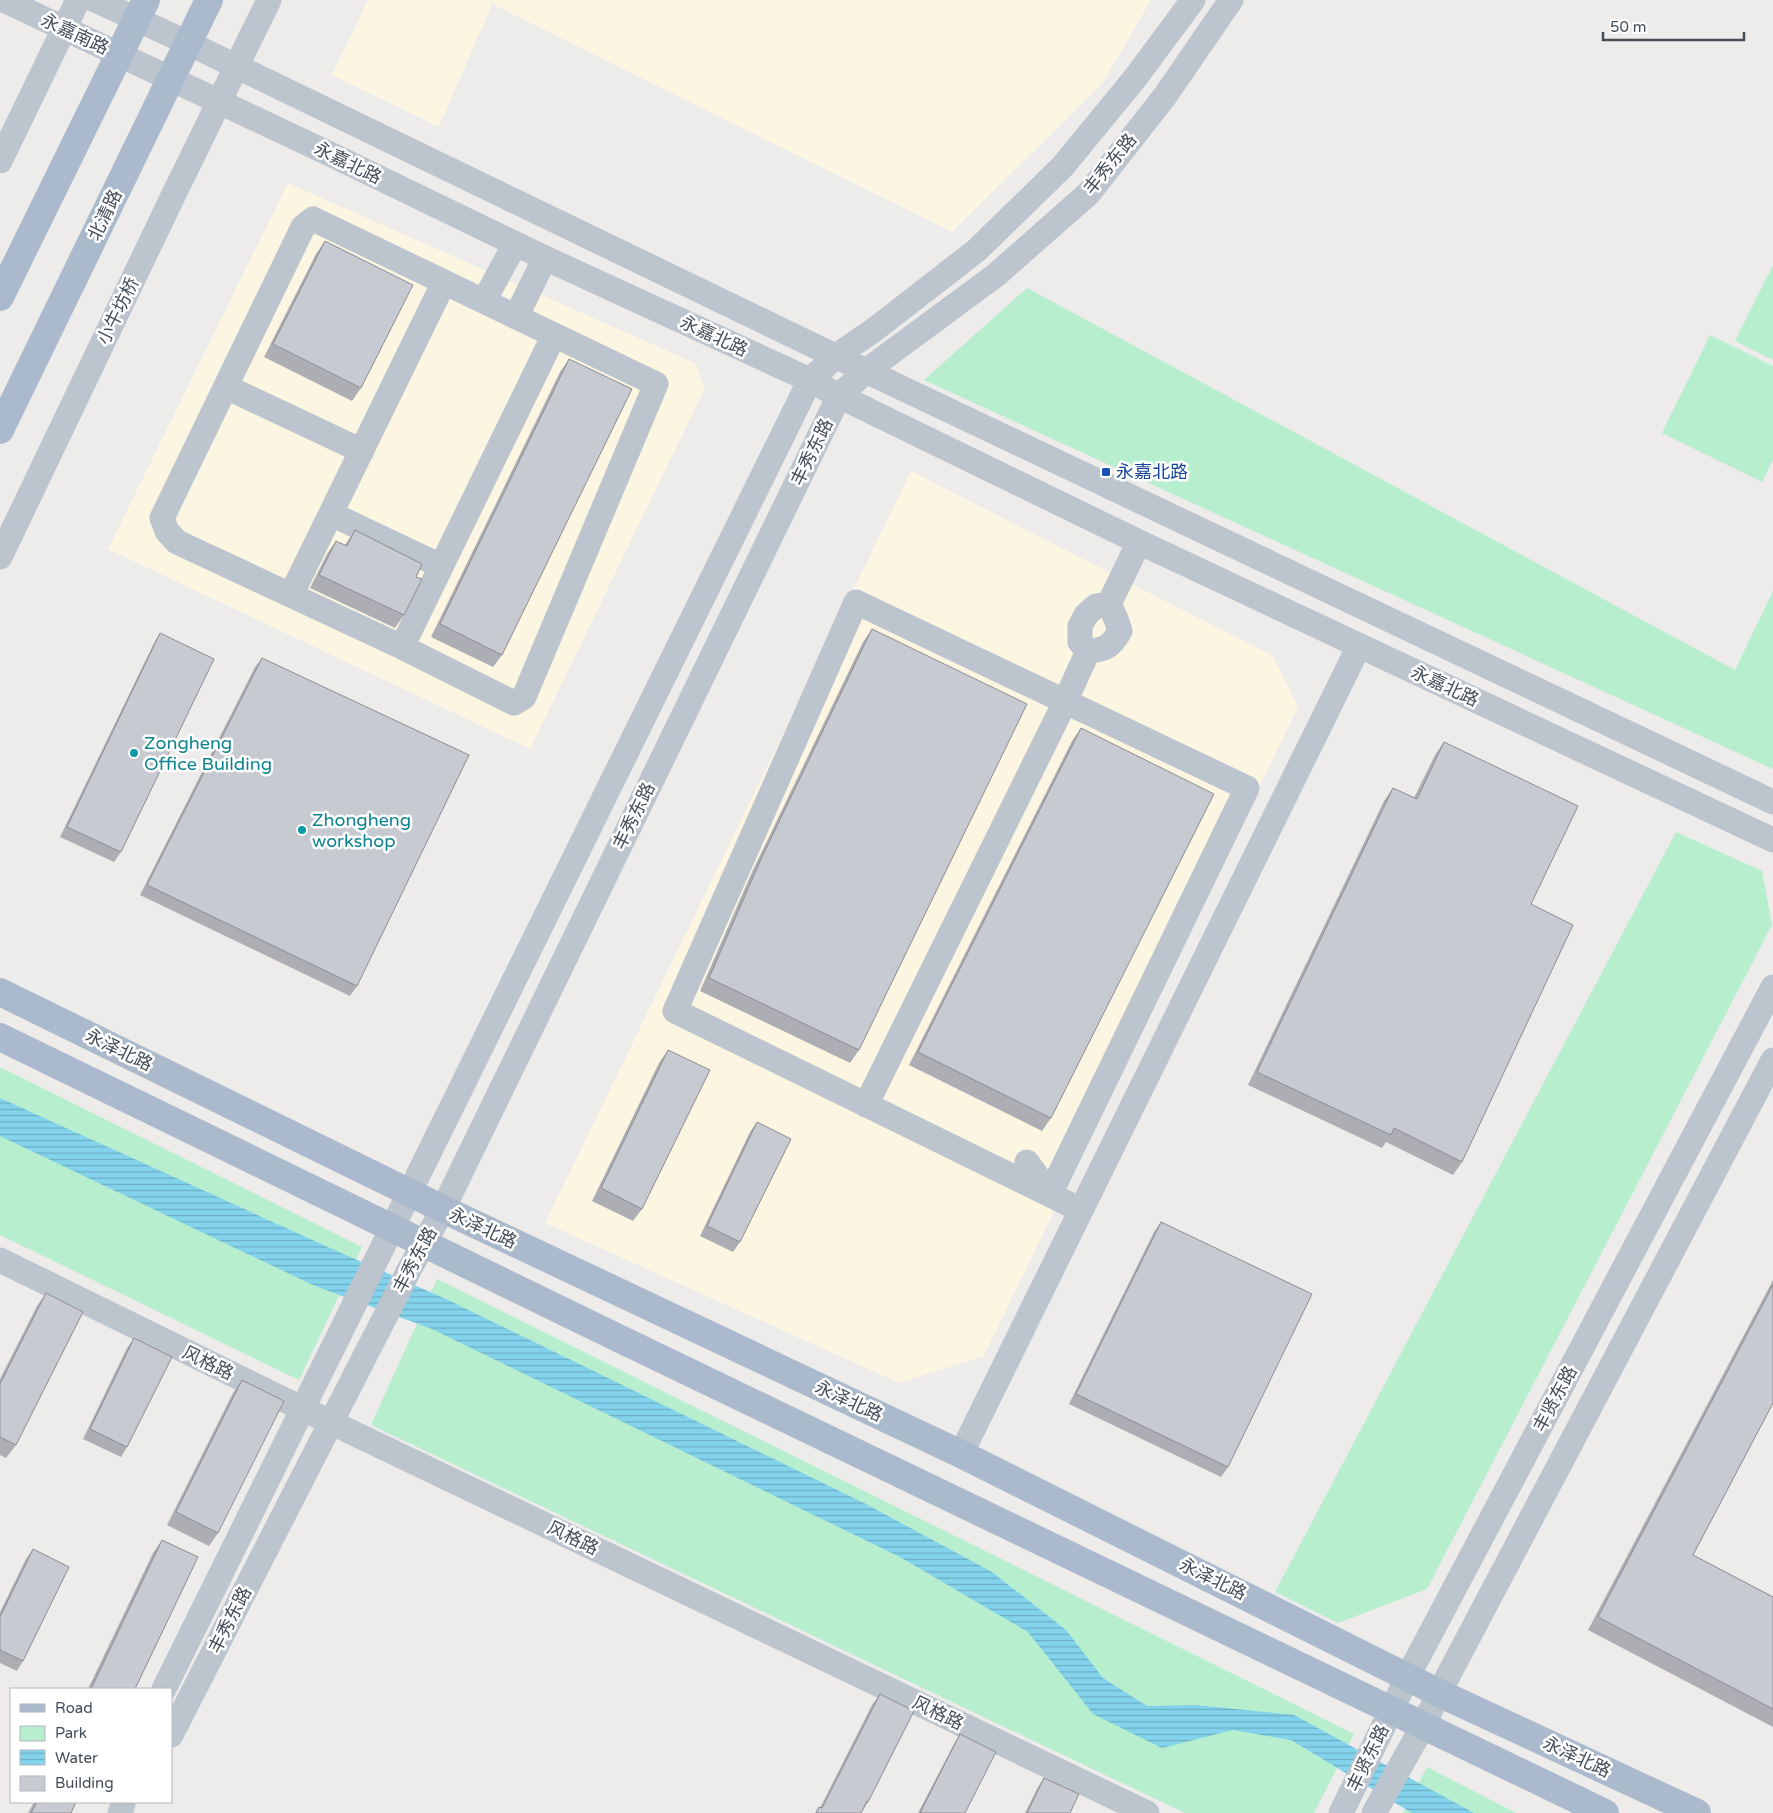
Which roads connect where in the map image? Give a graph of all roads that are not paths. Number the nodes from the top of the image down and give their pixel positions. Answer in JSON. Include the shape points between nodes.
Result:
{"nodes":[{"id":1,"x":4,"y":0,"type":"edge"},
{"id":2,"x":78,"y":0,"type":"edge"},
{"id":3,"x":95,"y":0,"type":"edge"},
{"id":4,"x":209,"y":0,"type":"edge"},
{"id":5,"x":270,"y":0,"type":"edge"},
{"id":6,"x":1193,"y":0,"type":"edge"},
{"id":7,"x":1231,"y":0,"type":"edge"},
{"id":8,"x":141,"y":10,"type":"edge"},
{"id":9,"x":64,"y":29,"type":"junction"},
{"id":10,"x":188,"y":42,"type":"junction"},
{"id":11,"x":120,"y":55,"type":"junction"},
{"id":12,"x":237,"y":67,"type":"junction"},
{"id":13,"x":170,"y":78,"type":"junction"},
{"id":14,"x":220,"y":101,"type":"junction"},
{"id":15,"x":0,"y":161,"type":"edge"},
{"id":16,"x":515,"y":244,"type":"junction"},
{"id":17,"x":545,"y":258,"type":"junction"},
{"id":18,"x":444,"y":282,"type":"junction"},
{"id":19,"x":0,"y":297,"type":"edge"},
{"id":20,"x":484,"y":301,"type":"junction"},
{"id":21,"x":516,"y":317,"type":"junction"},
{"id":22,"x":554,"y":335,"type":"junction"},
{"id":23,"x":836,"y":356,"type":"junction"},
{"id":24,"x":866,"y":371,"type":"junction"},
{"id":25,"x":810,"y":380,"type":"junction"},
{"id":26,"x":226,"y":388,"type":"junction"},
{"id":27,"x":839,"y":396,"type":"junction"},
{"id":28,"x":0,"y":430,"type":"edge"},
{"id":29,"x":362,"y":451,"type":"junction"},
{"id":30,"x":331,"y":514,"type":"junction"},
{"id":31,"x":1139,"y":542,"type":"junction"},
{"id":32,"x":0,"y":557,"type":"edge"},
{"id":33,"x":441,"y":566,"type":"junction"},
{"id":34,"x":291,"y":595,"type":"junction"},
{"id":35,"x":1359,"y":646,"type":"junction"},
{"id":36,"x":402,"y":647,"type":"junction"},
{"id":37,"x":1066,"y":702,"type":"junction"},
{"id":38,"x":1773,"y":802,"type":"edge"},
{"id":39,"x":1773,"y":840,"type":"edge"},
{"id":40,"x":1773,"y":987,"type":"edge"},
{"id":41,"x":0,"y":992,"type":"edge"},
{"id":42,"x":0,"y":1037,"type":"edge"},
{"id":43,"x":1773,"y":1060,"type":"edge"},
{"id":44,"x":866,"y":1105,"type":"junction"},
{"id":45,"x":1027,"y":1162,"type":"dead end"},
{"id":46,"x":411,"y":1192,"type":"junction"},
{"id":47,"x":1050,"y":1194,"type":"junction"},
{"id":48,"x":443,"y":1209,"type":"junction"},
{"id":49,"x":1081,"y":1210,"type":"junction"},
{"id":50,"x":392,"y":1229,"type":"junction"},
{"id":51,"x":424,"y":1244,"type":"junction"},
{"id":52,"x":0,"y":1260,"type":"edge"},
{"id":53,"x":303,"y":1409,"type":"junction"},
{"id":54,"x":331,"y":1423,"type":"junction"},
{"id":55,"x":961,"y":1454,"type":"junction"},
{"id":56,"x":1408,"y":1676,"type":"junction"},
{"id":57,"x":164,"y":1688,"type":"edge"},
{"id":58,"x":1439,"y":1693,"type":"junction"},
{"id":59,"x":1391,"y":1712,"type":"junction"},
{"id":60,"x":1423,"y":1726,"type":"junction"},
{"id":61,"x":172,"y":1733,"type":"edge"},
{"id":62,"x":1147,"y":1813,"type":"edge"},
{"id":63,"x":1341,"y":1813,"type":"edge"},
{"id":64,"x":1374,"y":1813,"type":"edge"},
{"id":65,"x":1605,"y":1813,"type":"edge"},
{"id":66,"x":1697,"y":1813,"type":"edge"}],
"edges":[{"from":1,"to":9,"type":"street","name":"永嘉南路"},
{"from":2,"to":9,"type":"street"},
{"from":3,"to":8,"type":"street"},
{"from":4,"to":10,"type":"main road","name":"北清路"},
{"from":5,"to":12,"type":"street"},
{"from":6,"to":23,"type":"street","name":"丰秀东路","via":[[1136,77],[1063,166],[978,250]]},
{"from":7,"to":24,"type":"street","name":"丰秀东路","via":[[1165,96],[1089,193],[996,276]]},
{"from":8,"to":10,"type":"street","name":"永嘉北路"},
{"from":8,"to":11,"type":"main road"},
{"from":9,"to":11,"type":"street","name":"永嘉南路"},
{"from":9,"to":15,"type":"street"},
{"from":10,"to":12,"type":"street","name":"永嘉北路"},
{"from":10,"to":13,"type":"main road","name":"北清路"},
{"from":11,"to":13,"type":"street","name":"永嘉南路"},
{"from":11,"to":19,"type":"main road"},
{"from":12,"to":14,"type":"street","name":"小牛坊桥"},
{"from":12,"to":23,"type":"street","name":"永嘉北路"},
{"from":13,"to":14,"type":"street","name":"永嘉北路"},
{"from":13,"to":28,"type":"main road","name":"北清路"},
{"from":14,"to":16,"type":"street","name":"永嘉北路"},
{"from":14,"to":32,"type":"street","name":"小牛坊桥"},
{"from":16,"to":17,"type":"street","name":"永嘉北路"},
{"from":16,"to":20,"type":"street"},
{"from":17,"to":21,"type":"street"},
{"from":17,"to":25,"type":"street","name":"永嘉北路"},
{"from":18,"to":20,"type":"street"},
{"from":18,"to":26,"type":"street","via":[[313,219],[303,227]]},
{"from":18,"to":29,"type":"street"},
{"from":20,"to":21,"type":"street"},
{"from":21,"to":22,"type":"street"},
{"from":22,"to":33,"type":"street"},
{"from":22,"to":36,"type":"street","via":[[656,384],[524,697],[514,703]]},
{"from":23,"to":24,"type":"street","name":"永嘉北路"},
{"from":23,"to":25,"type":"street","name":"丰秀东路"},
{"from":24,"to":27,"type":"street","name":"丰秀东路"},
{"from":24,"to":38,"type":"street","name":"永嘉北路"},
{"from":25,"to":27,"type":"street","name":"永嘉北路"},
{"from":25,"to":46,"type":"street","name":"丰秀东路"},
{"from":26,"to":29,"type":"street"},
{"from":26,"to":34,"type":"street","via":[[162,518],[166,531],[177,542]]},
{"from":27,"to":31,"type":"street","name":"永嘉北路"},
{"from":27,"to":48,"type":"street","name":"丰秀东路"},
{"from":29,"to":30,"type":"street"},
{"from":30,"to":33,"type":"street"},
{"from":30,"to":34,"type":"street"},
{"from":31,"to":35,"type":"street","name":"永嘉北路"},
{"from":31,"to":37,"type":"street","via":[[1109,604],[1096,606],[1080,626],[1080,642],[1088,652]]},
{"from":33,"to":36,"type":"street"},
{"from":34,"to":36,"type":"street"},
{"from":35,"to":39,"type":"street","name":"永嘉北路"},
{"from":35,"to":49,"type":"street"},
{"from":37,"to":44,"type":"street"},
{"from":37,"to":44,"type":"street","via":[[856,602],[675,1011]]},
{"from":37,"to":47,"type":"street","via":[[1248,788]]},
{"from":40,"to":56,"type":"street","name":"丰贤东路"},
{"from":41,"to":46,"type":"main road","name":"永泽北路"},
{"from":42,"to":50,"type":"main road"},
{"from":43,"to":58,"type":"street","name":"丰贤东路"},
{"from":44,"to":47,"type":"street"},
{"from":45,"to":47,"type":"street"},
{"from":46,"to":48,"type":"main road","name":"永泽北路"},
{"from":46,"to":50,"type":"street","name":"丰秀东路"},
{"from":47,"to":49,"type":"street"},
{"from":48,"to":51,"type":"street","name":"丰秀东路"},
{"from":48,"to":55,"type":"main road","name":"永泽北路"},
{"from":49,"to":55,"type":"street"},
{"from":50,"to":51,"type":"main road"},
{"from":50,"to":53,"type":"street","name":"丰秀东路"},
{"from":51,"to":54,"type":"street","name":"丰秀东路"},
{"from":51,"to":59,"type":"main road"},
{"from":52,"to":53,"type":"street","name":"风格路"},
{"from":53,"to":54,"type":"street","name":"风格路"},
{"from":53,"to":57,"type":"street","name":"丰秀东路"},
{"from":54,"to":61,"type":"street","name":"丰秀东路"},
{"from":54,"to":62,"type":"street","name":"风格路"},
{"from":55,"to":56,"type":"main road","name":"永泽北路"},
{"from":56,"to":58,"type":"main road","name":"永泽北路"},
{"from":56,"to":59,"type":"street","name":"丰贤东路"},
{"from":58,"to":60,"type":"street","name":"丰贤东路"},
{"from":58,"to":66,"type":"main road","name":"永泽北路"},
{"from":59,"to":60,"type":"main road"},
{"from":59,"to":63,"type":"street","name":"丰贤东路"},
{"from":60,"to":64,"type":"street","name":"丰贤东路"},
{"from":60,"to":65,"type":"main road"}]}
